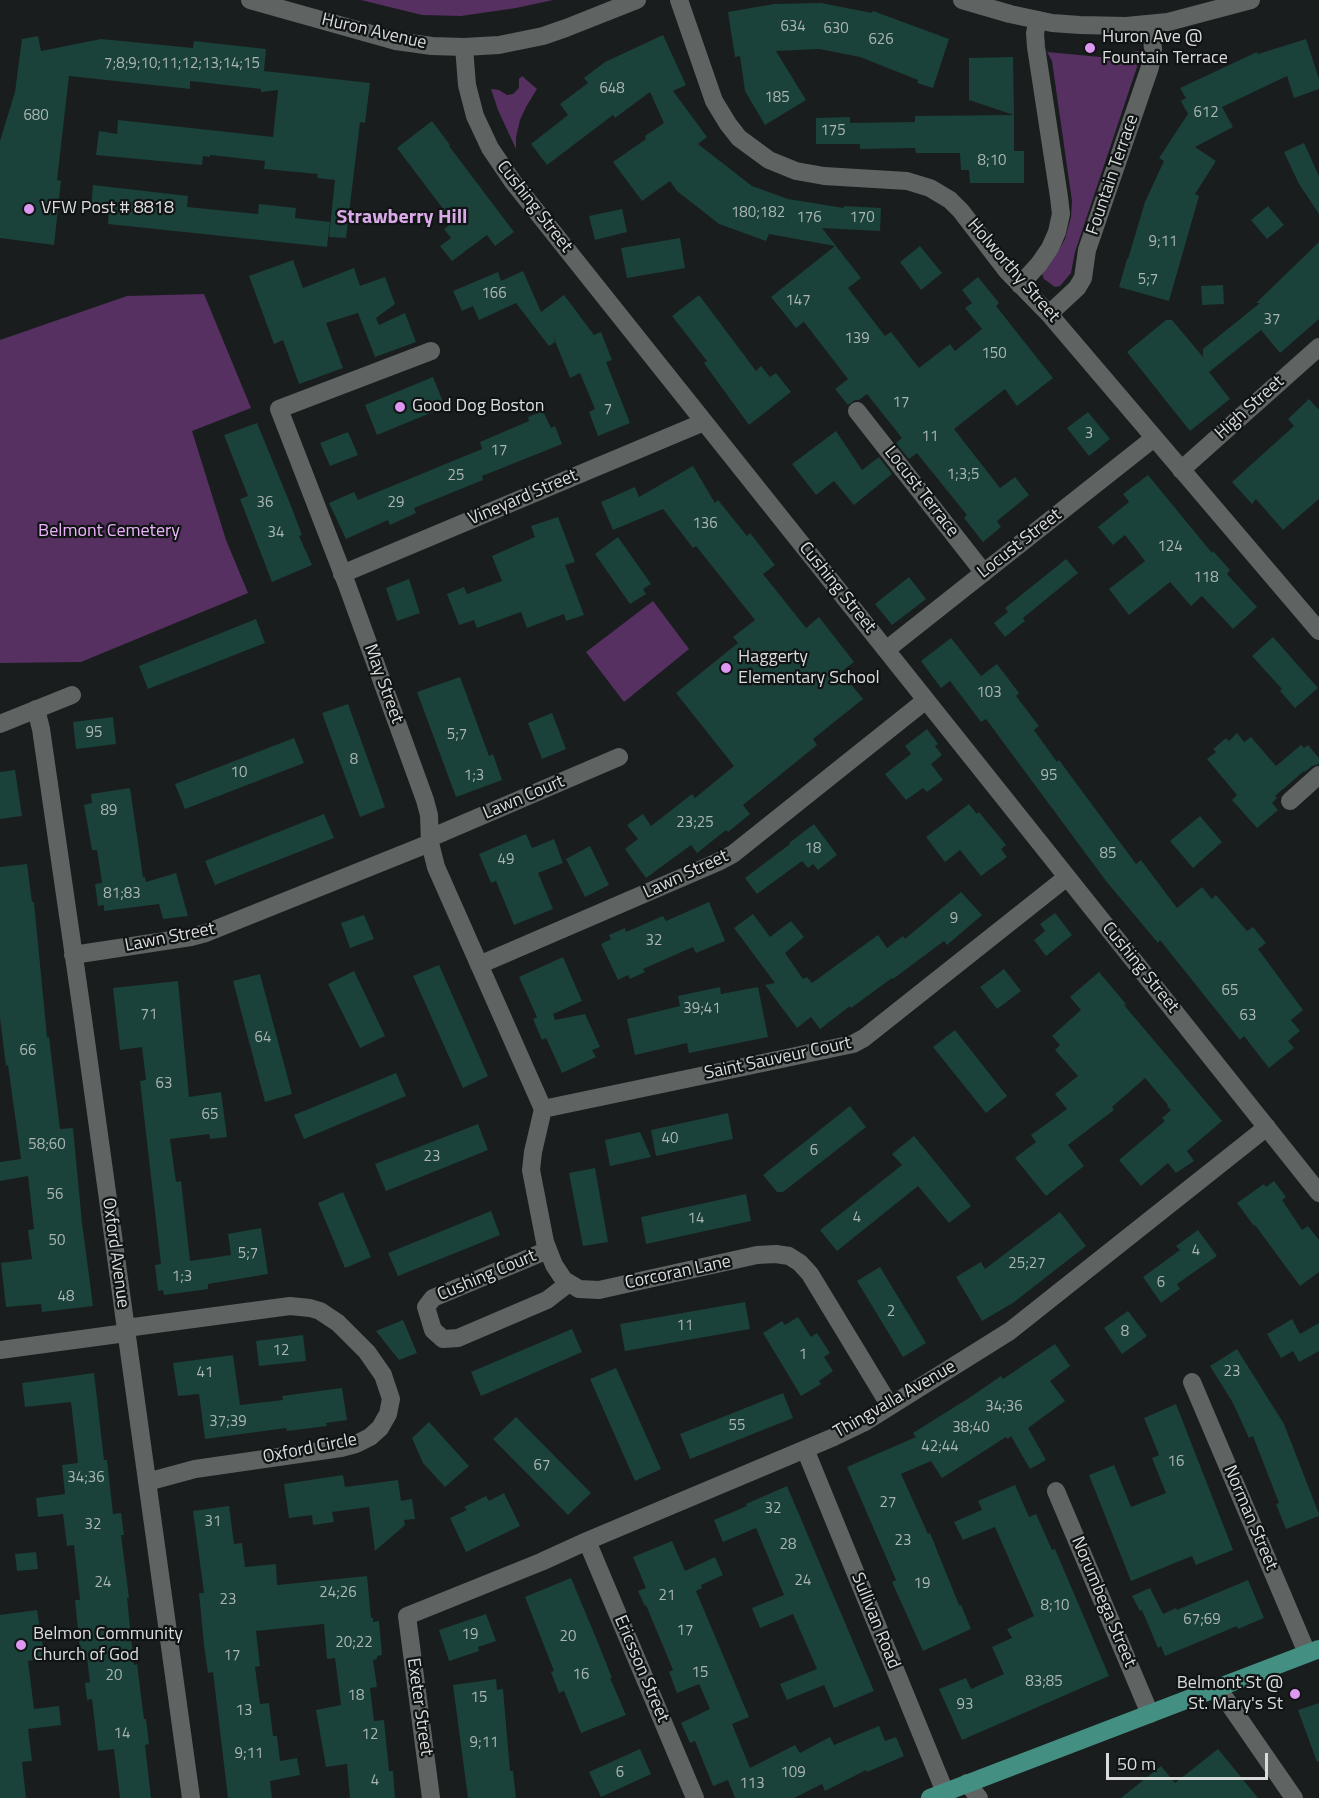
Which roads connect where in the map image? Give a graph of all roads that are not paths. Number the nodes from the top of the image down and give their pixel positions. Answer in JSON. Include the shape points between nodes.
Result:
{"nodes":[{"id":1,"x":250,"y":0,"type":"edge"},
{"id":2,"x":637,"y":0,"type":"edge"},
{"id":3,"x":679,"y":0,"type":"edge"},
{"id":4,"x":962,"y":0,"type":"edge"},
{"id":5,"x":1251,"y":0,"type":"edge"},
{"id":6,"x":1038,"y":20,"type":"junction"},
{"id":7,"x":1151,"y":24,"type":"junction"},
{"id":8,"x":464,"y":47,"type":"junction"},
{"id":9,"x":1020,"y":285,"type":"junction"},
{"id":10,"x":1049,"y":314,"type":"junction"},
{"id":11,"x":1319,"y":347,"type":"edge"},
{"id":12,"x":431,"y":351,"type":"dead end"},
{"id":13,"x":857,"y":411,"type":"dead end"},
{"id":14,"x":704,"y":422,"type":"junction"},
{"id":15,"x":1154,"y":438,"type":"junction"},
{"id":16,"x":1181,"y":470,"type":"junction"},
{"id":17,"x":984,"y":573,"type":"junction"},
{"id":18,"x":342,"y":574,"type":"junction"},
{"id":19,"x":1318,"y":628,"type":"edge"},
{"id":20,"x":886,"y":650,"type":"junction"},
{"id":21,"x":72,"y":695,"type":"dead end"},
{"id":22,"x":926,"y":700,"type":"junction"},
{"id":23,"x":36,"y":709,"type":"junction"},
{"id":24,"x":0,"y":723,"type":"edge"},
{"id":25,"x":619,"y":757,"type":"dead end"},
{"id":26,"x":1319,"y":776,"type":"edge"},
{"id":27,"x":1290,"y":801,"type":"dead end"},
{"id":28,"x":430,"y":841,"type":"junction"},
{"id":29,"x":1067,"y":877,"type":"junction"},
{"id":30,"x":74,"y":954,"type":"junction"},
{"id":31,"x":479,"y":965,"type":"junction"},
{"id":32,"x":543,"y":1109,"type":"junction"},
{"id":33,"x":1267,"y":1127,"type":"junction"},
{"id":34,"x":1319,"y":1193,"type":"edge"},
{"id":35,"x":548,"y":1250,"type":"junction"},
{"id":36,"x":569,"y":1283,"type":"junction"},
{"id":37,"x":126,"y":1330,"type":"junction"},
{"id":38,"x":0,"y":1350,"type":"edge"},
{"id":39,"x":1192,"y":1382,"type":"dead end"},
{"id":40,"x":890,"y":1406,"type":"junction"},
{"id":41,"x":805,"y":1449,"type":"junction"},
{"id":42,"x":147,"y":1482,"type":"junction"},
{"id":43,"x":1056,"y":1491,"type":"dead end"},
{"id":44,"x":587,"y":1541,"type":"junction"},
{"id":45,"x":407,"y":1616,"type":"joint"},
{"id":46,"x":1313,"y":1651,"type":"edge"},
{"id":47,"x":1218,"y":1688,"type":"junction"},
{"id":48,"x":1150,"y":1714,"type":"junction"},
{"id":49,"x":967,"y":1783,"type":"junction"},
{"id":50,"x":937,"y":1795,"type":"edge"},
{"id":51,"x":191,"y":1798,"type":"edge"},
{"id":52,"x":431,"y":1798,"type":"edge"},
{"id":53,"x":695,"y":1798,"type":"edge"},
{"id":54,"x":979,"y":1798,"type":"edge"},
{"id":55,"x":1294,"y":1798,"type":"edge"}],
"edges":[{"from":1,"to":8,"type":"street","name":"Huron Avenue","via":[[396,41]]},
{"from":2,"to":8,"type":"street","name":"Huron Avenue","via":[[543,36]]},
{"from":3,"to":9,"type":"street","name":"Holworthy Street","via":[[714,100],[746,144],[777,164],[804,173],[899,179],[937,192],[961,212]]},
{"from":4,"to":6,"type":"street"},
{"from":5,"to":7,"type":"street"},
{"from":6,"to":7,"type":"street","via":[[1080,25]]},
{"from":6,"to":9,"type":"street","name":"Fountain Terrace","via":[[1036,46],[1061,214],[1050,248]]},
{"from":7,"to":10,"type":"street","name":"Fountain Terrace","via":[[1150,67],[1087,250],[1083,278]]},
{"from":8,"to":14,"type":"street","name":"Cushing Street","via":[[468,94],[496,159]]},
{"from":9,"to":10,"type":"street","name":"Holworthy Street"},
{"from":10,"to":15,"type":"street","name":"Holworthy Street"},
{"from":11,"to":16,"type":"street","name":"High Street"},
{"from":12,"to":18,"type":"street","name":"May Street","via":[[279,409]]},
{"from":13,"to":17,"type":"street","name":"Locust Terrace"},
{"from":14,"to":18,"type":"street","name":"Vineyard Street"},
{"from":14,"to":20,"type":"street","name":"Cushing Street"},
{"from":15,"to":16,"type":"street","name":"Holworthy Street"},
{"from":15,"to":17,"type":"street","name":"Locust Street"},
{"from":16,"to":19,"type":"street","name":"Holworthy Street"},
{"from":17,"to":20,"type":"street","name":"Locust Street"},
{"from":18,"to":28,"type":"street","name":"May Street","via":[[425,800]]},
{"from":20,"to":22,"type":"street","name":"Cushing Street"},
{"from":21,"to":23,"type":"street"},
{"from":22,"to":29,"type":"street","name":"Cushing Street"},
{"from":22,"to":31,"type":"street","name":"Lawn Street","via":[[733,854]]},
{"from":23,"to":24,"type":"street"},
{"from":23,"to":30,"type":"street","name":"Oxford Avenue"},
{"from":25,"to":28,"type":"street","name":"Lawn Court"},
{"from":26,"to":27,"type":"street"},
{"from":28,"to":30,"type":"street","name":"Lawn Street","via":[[206,933]]},
{"from":28,"to":31,"type":"street","name":"May Street","via":[[439,873]]},
{"from":29,"to":32,"type":"street","name":"Saint Sauveur Court","via":[[853,1044]]},
{"from":29,"to":33,"type":"street","name":"Cushing Street"},
{"from":30,"to":37,"type":"street","name":"Oxford Avenue"},
{"from":31,"to":32,"type":"street","name":"May Street"},
{"from":32,"to":35,"type":"street","via":[[531,1170]]},
{"from":33,"to":34,"type":"street","name":"Cushing Street"},
{"from":33,"to":40,"type":"street","name":"Thingvalla Avenue","via":[[1010,1331]]},
{"from":35,"to":36,"type":"street","via":[[556,1270]]},
{"from":35,"to":36,"type":"street","name":"Cushing Court","via":[[433,1298],[426,1307],[433,1330],[443,1339],[458,1338],[547,1300]]},
{"from":36,"to":40,"type":"street","name":"Corcoran Lane","via":[[585,1290],[599,1290],[757,1255],[789,1256],[810,1274]]},
{"from":37,"to":38,"type":"street","name":"Oxford Circle"},
{"from":37,"to":42,"type":"street","name":"Oxford Avenue"},
{"from":37,"to":42,"type":"street","name":"Oxford Circle","via":[[290,1306],[310,1308],[329,1316],[367,1352],[383,1375],[391,1399],[380,1428],[356,1444],[195,1469]]},
{"from":39,"to":46,"type":"street","name":"Norman Street"},
{"from":40,"to":41,"type":"street","name":"Thingvalla Avenue"},
{"from":41,"to":44,"type":"street","name":"Thingvalla Avenue"},
{"from":41,"to":50,"type":"street","name":"Sullivan Road"},
{"from":42,"to":51,"type":"street","name":"Oxford Avenue"},
{"from":43,"to":48,"type":"street","name":"Norumbega Street"},
{"from":44,"to":45,"type":"street","name":"Thingvalla Avenue"},
{"from":44,"to":53,"type":"street","name":"Ericsson Street"},
{"from":45,"to":52,"type":"street","name":"Exeter Street"},
{"from":46,"to":47,"type":"main road"},
{"from":47,"to":48,"type":"main road"},
{"from":47,"to":55,"type":"street"},
{"from":48,"to":49,"type":"main road"},
{"from":49,"to":50,"type":"main road"},
{"from":49,"to":54,"type":"street"}]}
